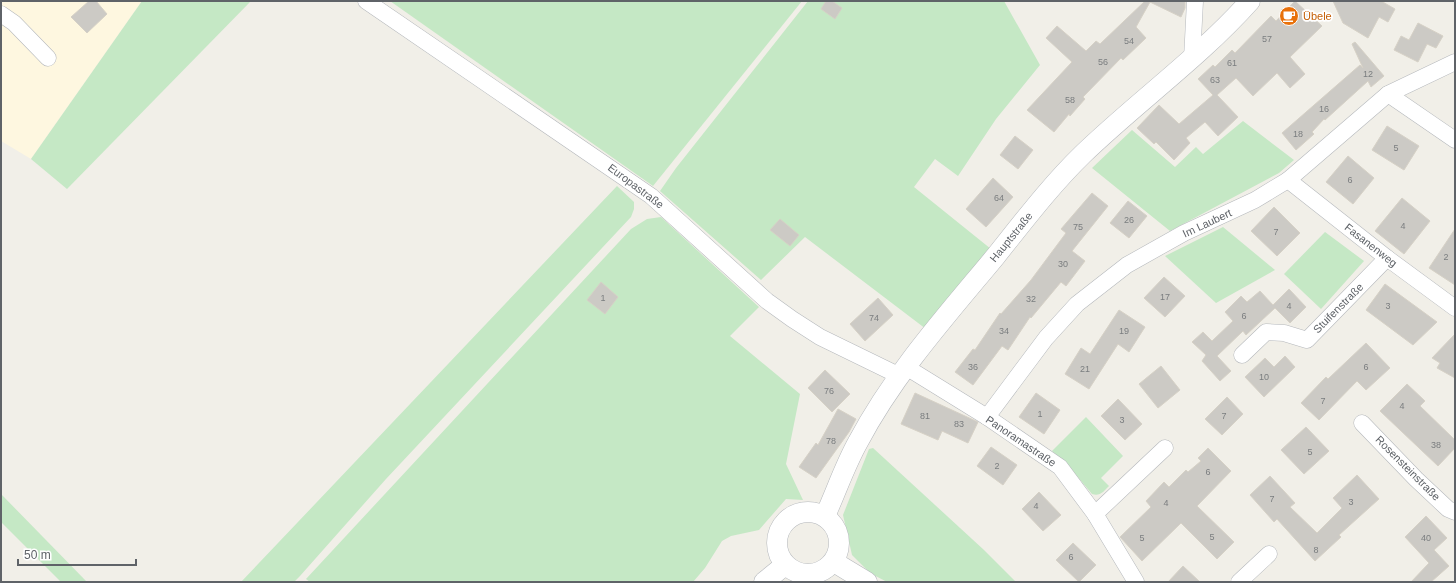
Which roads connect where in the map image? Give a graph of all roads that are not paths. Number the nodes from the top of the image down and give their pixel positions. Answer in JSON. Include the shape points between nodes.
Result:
{"nodes":[{"id":1,"x":366,"y":1,"type":"edge"},
{"id":2,"x":1195,"y":1,"type":"edge"},
{"id":3,"x":1250,"y":1,"type":"edge"},
{"id":4,"x":1,"y":14,"type":"edge"},
{"id":5,"x":48,"y":58,"type":"dead end"},
{"id":6,"x":1192,"y":59,"type":"junction"},
{"id":7,"x":1455,"y":62,"type":"edge"},
{"id":8,"x":1388,"y":94,"type":"junction"},
{"id":9,"x":1455,"y":140,"type":"edge"},
{"id":10,"x":1288,"y":180,"type":"junction"},
{"id":11,"x":1387,"y":258,"type":"junction"},
{"id":12,"x":1455,"y":308,"type":"edge"},
{"id":13,"x":1242,"y":355,"type":"dead end"},
{"id":14,"x":903,"y":371,"type":"junction"},
{"id":15,"x":987,"y":417,"type":"junction"},
{"id":16,"x":1362,"y":423,"type":"dead end"},
{"id":17,"x":1165,"y":448,"type":"dead end"},
{"id":18,"x":1455,"y":512,"type":"edge"},
{"id":19,"x":1095,"y":514,"type":"junction"},
{"id":20,"x":825,"y":516,"type":"junction"},
{"id":21,"x":1269,"y":554,"type":"dead end"},
{"id":22,"x":834,"y":562,"type":"junction"},
{"id":23,"x":785,"y":565,"type":"junction"},
{"id":24,"x":764,"y":582,"type":"edge"},
{"id":25,"x":867,"y":582,"type":"edge"},
{"id":26,"x":1136,"y":582,"type":"edge"},
{"id":27,"x":1239,"y":582,"type":"edge"}],
"edges":[{"from":1,"to":14,"type":"street","name":"Europastraße","via":[[651,196],[767,301],[792,319],[820,337]]},
{"from":2,"to":6,"type":"street"},
{"from":3,"to":6,"type":"street","name":"Hauptstraße","via":[[1230,24]]},
{"from":4,"to":5,"type":"street","via":[[14,23]]},
{"from":6,"to":14,"type":"street","name":"Hauptstraße","via":[[1123,116],[1081,156],[1036,206]]},
{"from":7,"to":8,"type":"street","name":"Im Laubert"},
{"from":8,"to":9,"type":"street"},
{"from":8,"to":10,"type":"street","name":"Im Laubert"},
{"from":10,"to":11,"type":"street","name":"Fasanenweg"},
{"from":10,"to":15,"type":"street","name":"Im Laubert","via":[[1255,200],[1184,233],[1127,266],[1077,304],[1046,338]]},
{"from":11,"to":12,"type":"street","name":"Fasanenweg"},
{"from":11,"to":13,"type":"street","name":"Stuifenstraße","via":[[1307,340],[1284,333],[1266,332]]},
{"from":14,"to":15,"type":"street","name":"Panoramastraße"},
{"from":14,"to":20,"type":"street","name":"Hauptstraße","via":[[858,442]]},
{"from":15,"to":19,"type":"street","name":"Panoramastraße","via":[[1060,467]]},
{"from":16,"to":18,"type":"street","name":"Rosensteinstraße","via":[[1448,509]]},
{"from":17,"to":19,"type":"street"},
{"from":19,"to":26,"type":"street","name":"Panoramastraße"},
{"from":20,"to":22,"type":"street","via":[[834,525],[839,537],[839,550]]},
{"from":20,"to":23,"type":"street","via":[[811,512],[797,514],[785,522],[778,534],[776,545]]},
{"from":21,"to":27,"type":"street"},
{"from":22,"to":23,"type":"street","via":[[823,571],[810,575],[796,573]]},
{"from":22,"to":25,"type":"street"},
{"from":23,"to":24,"type":"street"}]}
